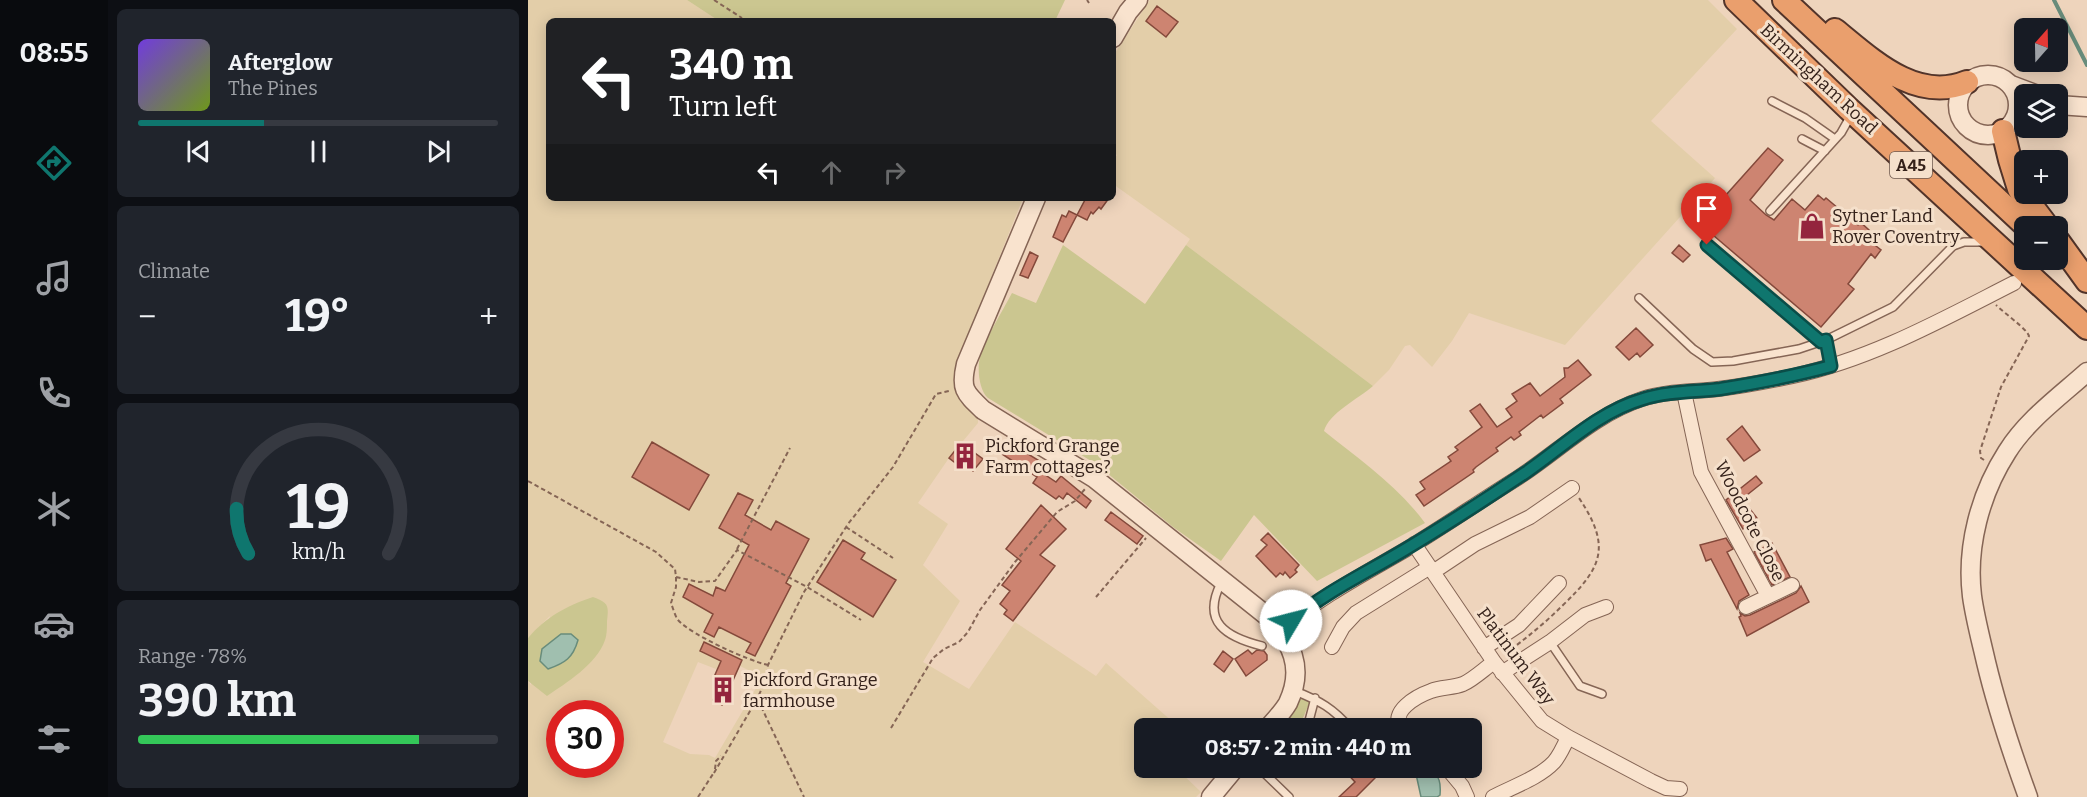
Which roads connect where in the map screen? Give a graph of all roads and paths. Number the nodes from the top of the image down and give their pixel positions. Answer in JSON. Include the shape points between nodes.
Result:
{"nodes":[{"id":1,"x":714,"y":0,"type":"edge"},
{"id":2,"x":1138,"y":0,"type":"edge"},
{"id":3,"x":1736,"y":0,"type":"edge"},
{"id":4,"x":1784,"y":0,"type":"edge"},
{"id":5,"x":1800,"y":0,"type":"edge"},
{"id":6,"x":742,"y":18,"type":"dead end"},
{"id":7,"x":1116,"y":33,"type":"edge"},
{"id":8,"x":1967,"y":82,"type":"junction"},
{"id":9,"x":2011,"y":85,"type":"junction"},
{"id":10,"x":2014,"y":86,"type":"edge"},
{"id":11,"x":2014,"y":90,"type":"edge"},
{"id":12,"x":1772,"y":101,"type":"dead end"},
{"id":13,"x":2068,"y":106,"type":"edge"},
{"id":14,"x":2087,"y":107,"type":"edge"},
{"id":15,"x":1849,"y":109,"type":"junction"},
{"id":16,"x":2014,"y":120,"type":"edge"},
{"id":17,"x":2014,"y":127,"type":"edge"},
{"id":18,"x":1802,"y":139,"type":"dead end"},
{"id":19,"x":1835,"y":139,"type":"junction"},
{"id":20,"x":1825,"y":151,"type":"junction"},
{"id":21,"x":1035,"y":201,"type":"edge"},
{"id":22,"x":1770,"y":211,"type":"dead end"},
{"id":23,"x":2015,"y":216,"type":"edge"},
{"id":24,"x":2039,"y":216,"type":"edge"},
{"id":25,"x":1994,"y":242,"type":"junction"},
{"id":26,"x":1707,"y":245,"type":"dead end"},
{"id":27,"x":2068,"y":255,"type":"edge"},
{"id":28,"x":2068,"y":265,"type":"edge"},
{"id":29,"x":2087,"y":282,"type":"edge"},
{"id":30,"x":2014,"y":283,"type":"dead end"},
{"id":31,"x":1639,"y":298,"type":"dead end"},
{"id":32,"x":1992,"y":301,"type":"junction"},
{"id":33,"x":2087,"y":328,"type":"edge"},
{"id":34,"x":1824,"y":341,"type":"junction"},
{"id":35,"x":1831,"y":366,"type":"junction"},
{"id":36,"x":2081,"y":377,"type":"edge"},
{"id":37,"x":964,"y":388,"type":"junction"},
{"id":38,"x":1684,"y":392,"type":"junction"},
{"id":39,"x":790,"y":448,"type":"dead end"},
{"id":40,"x":1988,"y":459,"type":"dead end"},
{"id":41,"x":528,"y":481,"type":"edge"},
{"id":42,"x":1088,"y":486,"type":"dead end"},
{"id":43,"x":1572,"y":488,"type":"joint"},
{"id":44,"x":846,"y":527,"type":"junction"},
{"id":45,"x":1149,"y":532,"type":"dead end"},
{"id":46,"x":1414,"y":544,"type":"junction"},
{"id":47,"x":736,"y":550,"type":"junction"},
{"id":48,"x":893,"y":558,"type":"dead end"},
{"id":49,"x":1431,"y":570,"type":"junction"},
{"id":50,"x":676,"y":577,"type":"junction"},
{"id":51,"x":1223,"y":580,"type":"junction"},
{"id":52,"x":1559,"y":583,"type":"dead end"},
{"id":53,"x":1792,"y":585,"type":"dead end"},
{"id":54,"x":807,"y":587,"type":"junction"},
{"id":55,"x":1768,"y":596,"type":"junction"},
{"id":56,"x":1096,"y":597,"type":"dead end"},
{"id":57,"x":1606,"y":607,"type":"dead end"},
{"id":58,"x":1746,"y":607,"type":"dead end"},
{"id":59,"x":861,"y":620,"type":"dead end"},
{"id":60,"x":1280,"y":631,"type":"junction"},
{"id":61,"x":1550,"y":642,"type":"junction"},
{"id":62,"x":1262,"y":646,"type":"dead end"},
{"id":63,"x":1332,"y":647,"type":"dead end"},
{"id":64,"x":1484,"y":648,"type":"junction"},
{"id":65,"x":768,"y":665,"type":"junction"},
{"id":66,"x":1498,"y":668,"type":"junction"},
{"id":67,"x":1292,"y":690,"type":"junction"},
{"id":68,"x":1602,"y":694,"type":"dead end"},
{"id":69,"x":1315,"y":698,"type":"junction"},
{"id":70,"x":757,"y":699,"type":"junction"},
{"id":71,"x":1276,"y":718,"type":"edge"},
{"id":72,"x":1310,"y":718,"type":"edge"},
{"id":73,"x":1341,"y":718,"type":"edge"},
{"id":74,"x":1398,"y":718,"type":"edge"},
{"id":75,"x":891,"y":728,"type":"dead end"},
{"id":76,"x":1568,"y":737,"type":"junction"},
{"id":77,"x":1227,"y":778,"type":"edge"},
{"id":78,"x":1269,"y":778,"type":"edge"},
{"id":79,"x":1455,"y":778,"type":"edge"},
{"id":80,"x":1680,"y":789,"type":"dead end"},
{"id":81,"x":698,"y":797,"type":"edge"},
{"id":82,"x":804,"y":797,"type":"edge"},
{"id":83,"x":1211,"y":797,"type":"edge"},
{"id":84,"x":1289,"y":797,"type":"edge"},
{"id":85,"x":1467,"y":797,"type":"edge"},
{"id":86,"x":1492,"y":797,"type":"edge"},
{"id":87,"x":2028,"y":797,"type":"edge"}],
"edges":[{"from":1,"to":6,"type":"path"},
{"from":2,"to":7,"type":"street"},
{"from":3,"to":15,"type":"highway","name":"Birmingham Road","number":"A45"},
{"from":4,"to":23,"type":"highway","name":"Birmingham Road","number":"A45"},
{"from":5,"to":8,"type":"highway","via":[[1901,78],[1940,88]]},
{"from":8,"to":9,"type":"street","via":[[1995,75]]},
{"from":8,"to":16,"type":"street","via":[[1958,99],[1960,118],[1966,126],[1984,135],[1994,134]]},
{"from":9,"to":10,"type":"street"},
{"from":9,"to":11,"type":"street"},
{"from":12,"to":19,"type":"lane"},
{"from":13,"to":14,"type":"street"},
{"from":15,"to":19,"type":"lane","via":[[1850,117]]},
{"from":15,"to":25,"type":"highway","name":"Birmingham Road","number":"A45"},
{"from":17,"to":24,"type":"highway","via":[[2010,160],[2019,189]]},
{"from":18,"to":20,"type":"lane"},
{"from":19,"to":20,"type":"lane"},
{"from":20,"to":22,"type":"lane"},
{"from":21,"to":37,"type":"street","via":[[966,364]]},
{"from":25,"to":33,"type":"highway","name":"Birmingham Road","number":"A45"},
{"from":25,"to":34,"type":"lane","via":[[1964,242],[1948,250],[1893,307]]},
{"from":26,"to":34,"type":"lane"},
{"from":27,"to":29,"type":"highway"},
{"from":28,"to":29,"type":"highway"},
{"from":30,"to":32,"type":"street"},
{"from":31,"to":34,"type":"lane","via":[[1712,362],[1799,349]]},
{"from":32,"to":35,"type":"street"},
{"from":32,"to":40,"type":"path","via":[[2026,329],[2029,336],[1994,406],[1980,452],[1982,459]]},
{"from":34,"to":35,"type":"lane"},
{"from":35,"to":38,"type":"street","via":[[1795,376]]},
{"from":36,"to":87,"type":"street","via":[[2036,417],[2007,452],[1985,498],[1973,544],[1976,619]]},
{"from":37,"to":44,"type":"path","via":[[936,394],[893,467]]},
{"from":37,"to":51,"type":"street","via":[[983,410],[1094,478]]},
{"from":38,"to":46,"type":"street","via":[[1643,399],[1614,410]]},
{"from":38,"to":55,"type":"street","name":"Woodcote Close","via":[[1701,472]]},
{"from":39,"to":47,"type":"path"},
{"from":41,"to":50,"type":"path","via":[[656,552],[675,569]]},
{"from":42,"to":75,"type":"path","via":[[1075,501],[1057,512],[1015,562],[969,632],[933,658]]},
{"from":43,"to":49,"type":"street","via":[[1530,517]]},
{"from":43,"to":66,"type":"path","via":[[1597,529],[1598,558],[1593,572]]},
{"from":44,"to":48,"type":"path"},
{"from":44,"to":54,"type":"path"},
{"from":45,"to":56,"type":"path"},
{"from":46,"to":49,"type":"street","name":"Platinum Way"},
{"from":46,"to":60,"type":"street","via":[[1302,612]]},
{"from":47,"to":50,"type":"path","via":[[715,581]]},
{"from":47,"to":54,"type":"path"},
{"from":49,"to":63,"type":"street","via":[[1356,613]]},
{"from":49,"to":64,"type":"street","name":"Platinum Way"},
{"from":50,"to":65,"type":"path","via":[[671,603],[678,620],[753,662]]},
{"from":51,"to":60,"type":"street"},
{"from":51,"to":62,"type":"lane","via":[[1213,602],[1217,622],[1242,640]]},
{"from":52,"to":64,"type":"street","via":[[1519,625]]},
{"from":53,"to":55,"type":"street"},
{"from":54,"to":59,"type":"path"},
{"from":54,"to":65,"type":"path"},
{"from":55,"to":58,"type":"street"},
{"from":57,"to":61,"type":"street","via":[[1585,615]]},
{"from":60,"to":67,"type":"street","via":[[1293,652]]},
{"from":61,"to":66,"type":"street"},
{"from":61,"to":68,"type":"lane","via":[[1580,686]]},
{"from":64,"to":66,"type":"street","name":"Platinum Way"},
{"from":65,"to":70,"type":"path"},
{"from":66,"to":74,"type":"street","via":[[1463,684],[1431,691],[1411,702]]},
{"from":66,"to":76,"type":"street","name":"Platinum Way","via":[[1542,721]]},
{"from":67,"to":69,"type":"lane"},
{"from":67,"to":71,"type":"street"},
{"from":69,"to":72,"type":"lane"},
{"from":69,"to":73,"type":"lane"},
{"from":70,"to":81,"type":"path","via":[[725,753],[716,761],[714,773]]},
{"from":70,"to":82,"type":"path"},
{"from":76,"to":80,"type":"street","name":"Platinum Way","via":[[1666,788]]},
{"from":76,"to":86,"type":"street","via":[[1552,764]]},
{"from":77,"to":83,"type":"street"},
{"from":78,"to":84,"type":"lane"},
{"from":79,"to":85,"type":"street"}]}
